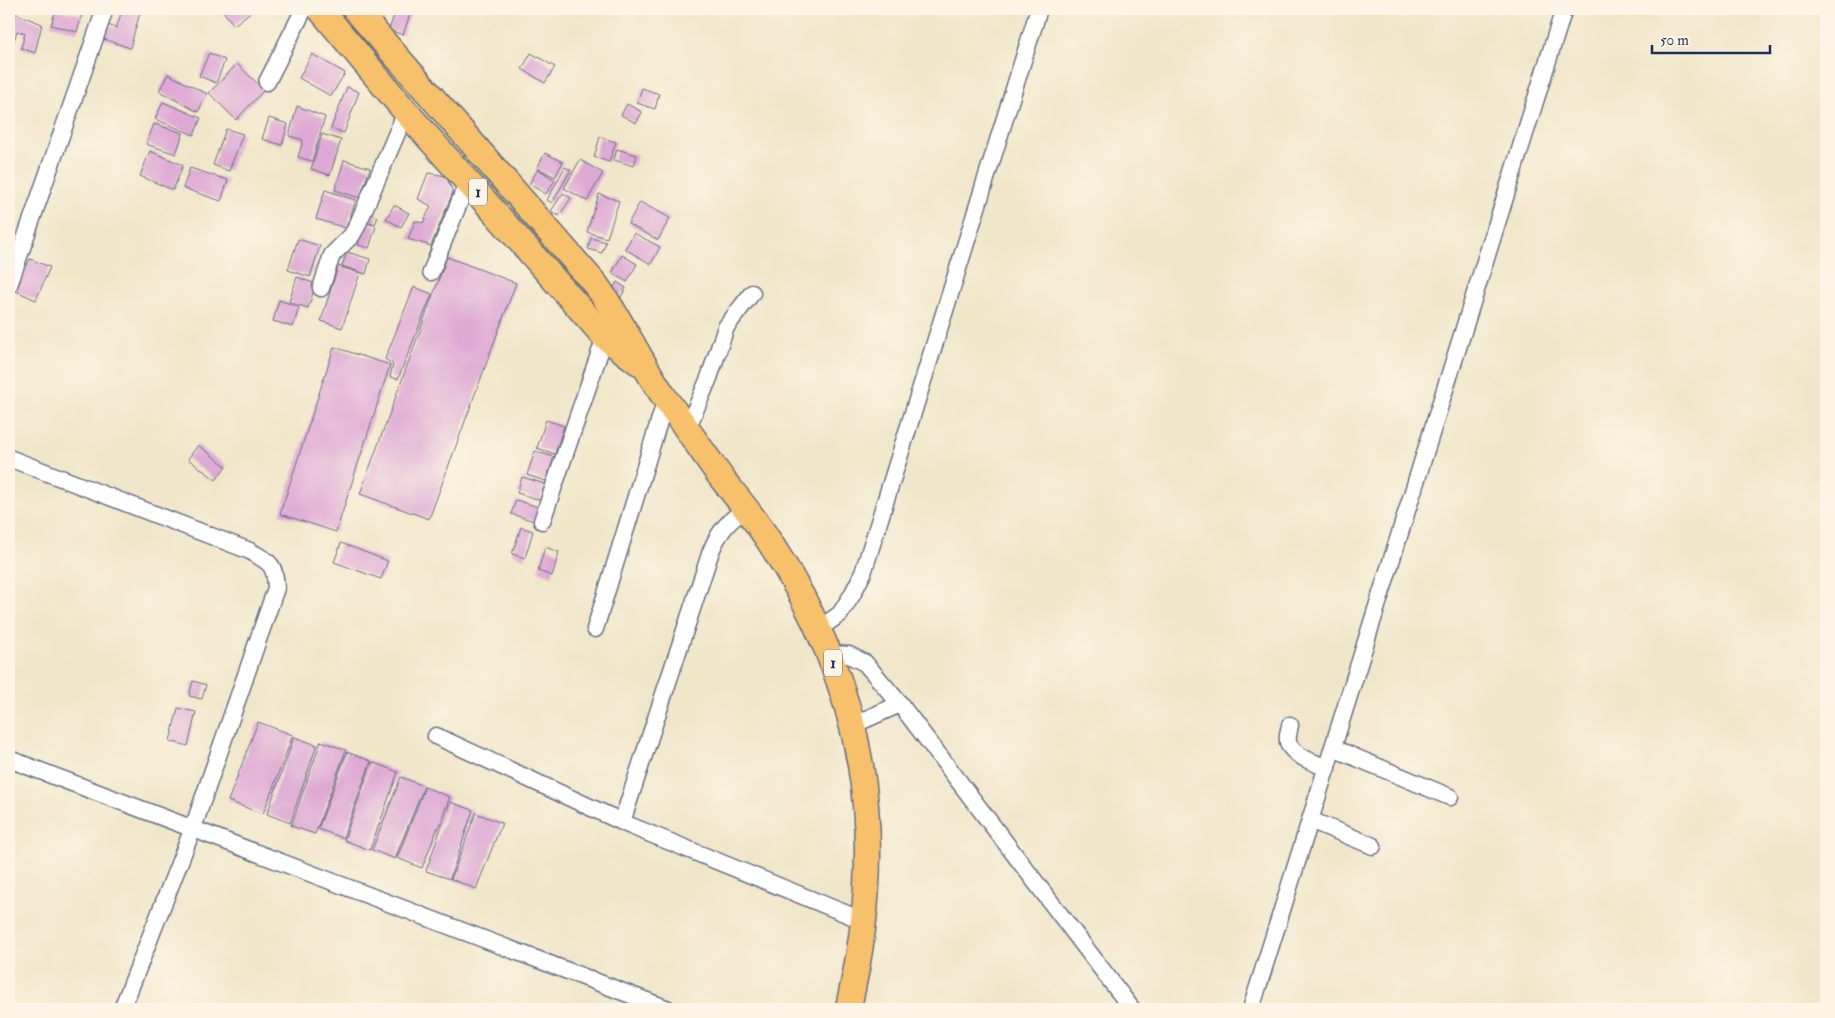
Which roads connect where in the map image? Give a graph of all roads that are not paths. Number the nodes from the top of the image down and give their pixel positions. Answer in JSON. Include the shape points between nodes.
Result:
{"nodes":[{"id":1,"x":105,"y":9,"type":"edge"},
{"id":2,"x":304,"y":9,"type":"edge"},
{"id":3,"x":320,"y":9,"type":"edge"},
{"id":4,"x":1039,"y":9,"type":"edge"},
{"id":5,"x":1564,"y":9,"type":"edge"},
{"id":6,"x":368,"y":14,"type":"edge"},
{"id":7,"x":267,"y":82,"type":"dead end"},
{"id":8,"x":406,"y":112,"type":"junction"},
{"id":9,"x":468,"y":181,"type":"junction"},
{"id":10,"x":431,"y":272,"type":"dead end"},
{"id":11,"x":9,"y":285,"type":"edge"},
{"id":12,"x":321,"y":288,"type":"dead end"},
{"id":13,"x":752,"y":293,"type":"dead end"},
{"id":14,"x":605,"y":338,"type":"junction"},
{"id":15,"x":644,"y":366,"type":"junction"},
{"id":16,"x":666,"y":399,"type":"junction"},
{"id":17,"x":687,"y":428,"type":"junction"},
{"id":18,"x":9,"y":458,"type":"edge"},
{"id":19,"x":747,"y":509,"type":"junction"},
{"id":20,"x":542,"y":521,"type":"dead end"},
{"id":21,"x":820,"y":628,"type":"junction"},
{"id":22,"x":595,"y":629,"type":"dead end"},
{"id":23,"x":830,"y":654,"type":"junction"},
{"id":24,"x":900,"y":704,"type":"junction"},
{"id":25,"x":853,"y":724,"type":"junction"},
{"id":26,"x":1290,"y":725,"type":"dead end"},
{"id":27,"x":436,"y":736,"type":"dead end"},
{"id":28,"x":1333,"y":748,"type":"junction"},
{"id":29,"x":9,"y":759,"type":"edge"},
{"id":30,"x":1327,"y":768,"type":"junction"},
{"id":31,"x":1450,"y":797,"type":"dead end"},
{"id":32,"x":1310,"y":820,"type":"junction"},
{"id":33,"x":622,"y":822,"type":"junction"},
{"id":34,"x":193,"y":828,"type":"junction"},
{"id":35,"x":1373,"y":846,"type":"dead end"},
{"id":36,"x":864,"y":921,"type":"junction"},
{"id":37,"x":122,"y":1009,"type":"edge"},
{"id":38,"x":668,"y":1009,"type":"edge"},
{"id":39,"x":848,"y":1009,"type":"edge"},
{"id":40,"x":1132,"y":1009,"type":"edge"},
{"id":41,"x":1251,"y":1009,"type":"edge"}],
"edges":[{"from":1,"to":11,"type":"street"},
{"from":2,"to":7,"type":"street"},
{"from":3,"to":8,"type":"highway","number":"1"},
{"from":4,"to":21,"type":"street","via":[[863,573],[840,614]]},
{"from":5,"to":28,"type":"street"},
{"from":6,"to":15,"type":"highway","number":"1","via":[[596,285]]},
{"from":8,"to":9,"type":"highway","number":"1"},
{"from":8,"to":12,"type":"street","via":[[357,226],[332,255]]},
{"from":9,"to":10,"type":"street"},
{"from":9,"to":14,"type":"highway","number":"1"},
{"from":13,"to":17,"type":"street","via":[[726,327],[709,378]]},
{"from":14,"to":15,"type":"highway","number":"1"},
{"from":14,"to":20,"type":"street"},
{"from":15,"to":16,"type":"highway","number":"1"},
{"from":16,"to":17,"type":"highway","number":"1"},
{"from":16,"to":22,"type":"street"},
{"from":17,"to":19,"type":"highway","number":"1"},
{"from":18,"to":34,"type":"street","via":[[250,551],[268,562],[275,572],[276,588]]},
{"from":19,"to":21,"type":"highway","number":"1","via":[[770,541]]},
{"from":19,"to":33,"type":"street","via":[[726,524],[711,551]]},
{"from":21,"to":23,"type":"highway","number":"1"},
{"from":23,"to":24,"type":"street","via":[[849,655],[865,663]]},
{"from":23,"to":25,"type":"highway","number":"1"},
{"from":24,"to":25,"type":"street"},
{"from":24,"to":40,"type":"street"},
{"from":25,"to":36,"type":"highway","number":"1","via":[[867,802],[869,848]]},
{"from":26,"to":30,"type":"street","via":[[1290,746],[1299,755]]},
{"from":27,"to":33,"type":"street"},
{"from":28,"to":30,"type":"street"},
{"from":28,"to":31,"type":"street"},
{"from":29,"to":34,"type":"street"},
{"from":30,"to":32,"type":"street"},
{"from":32,"to":35,"type":"street"},
{"from":32,"to":41,"type":"street"},
{"from":33,"to":36,"type":"street"},
{"from":34,"to":37,"type":"street"},
{"from":34,"to":38,"type":"street"},
{"from":36,"to":39,"type":"highway","number":"1"}]}
